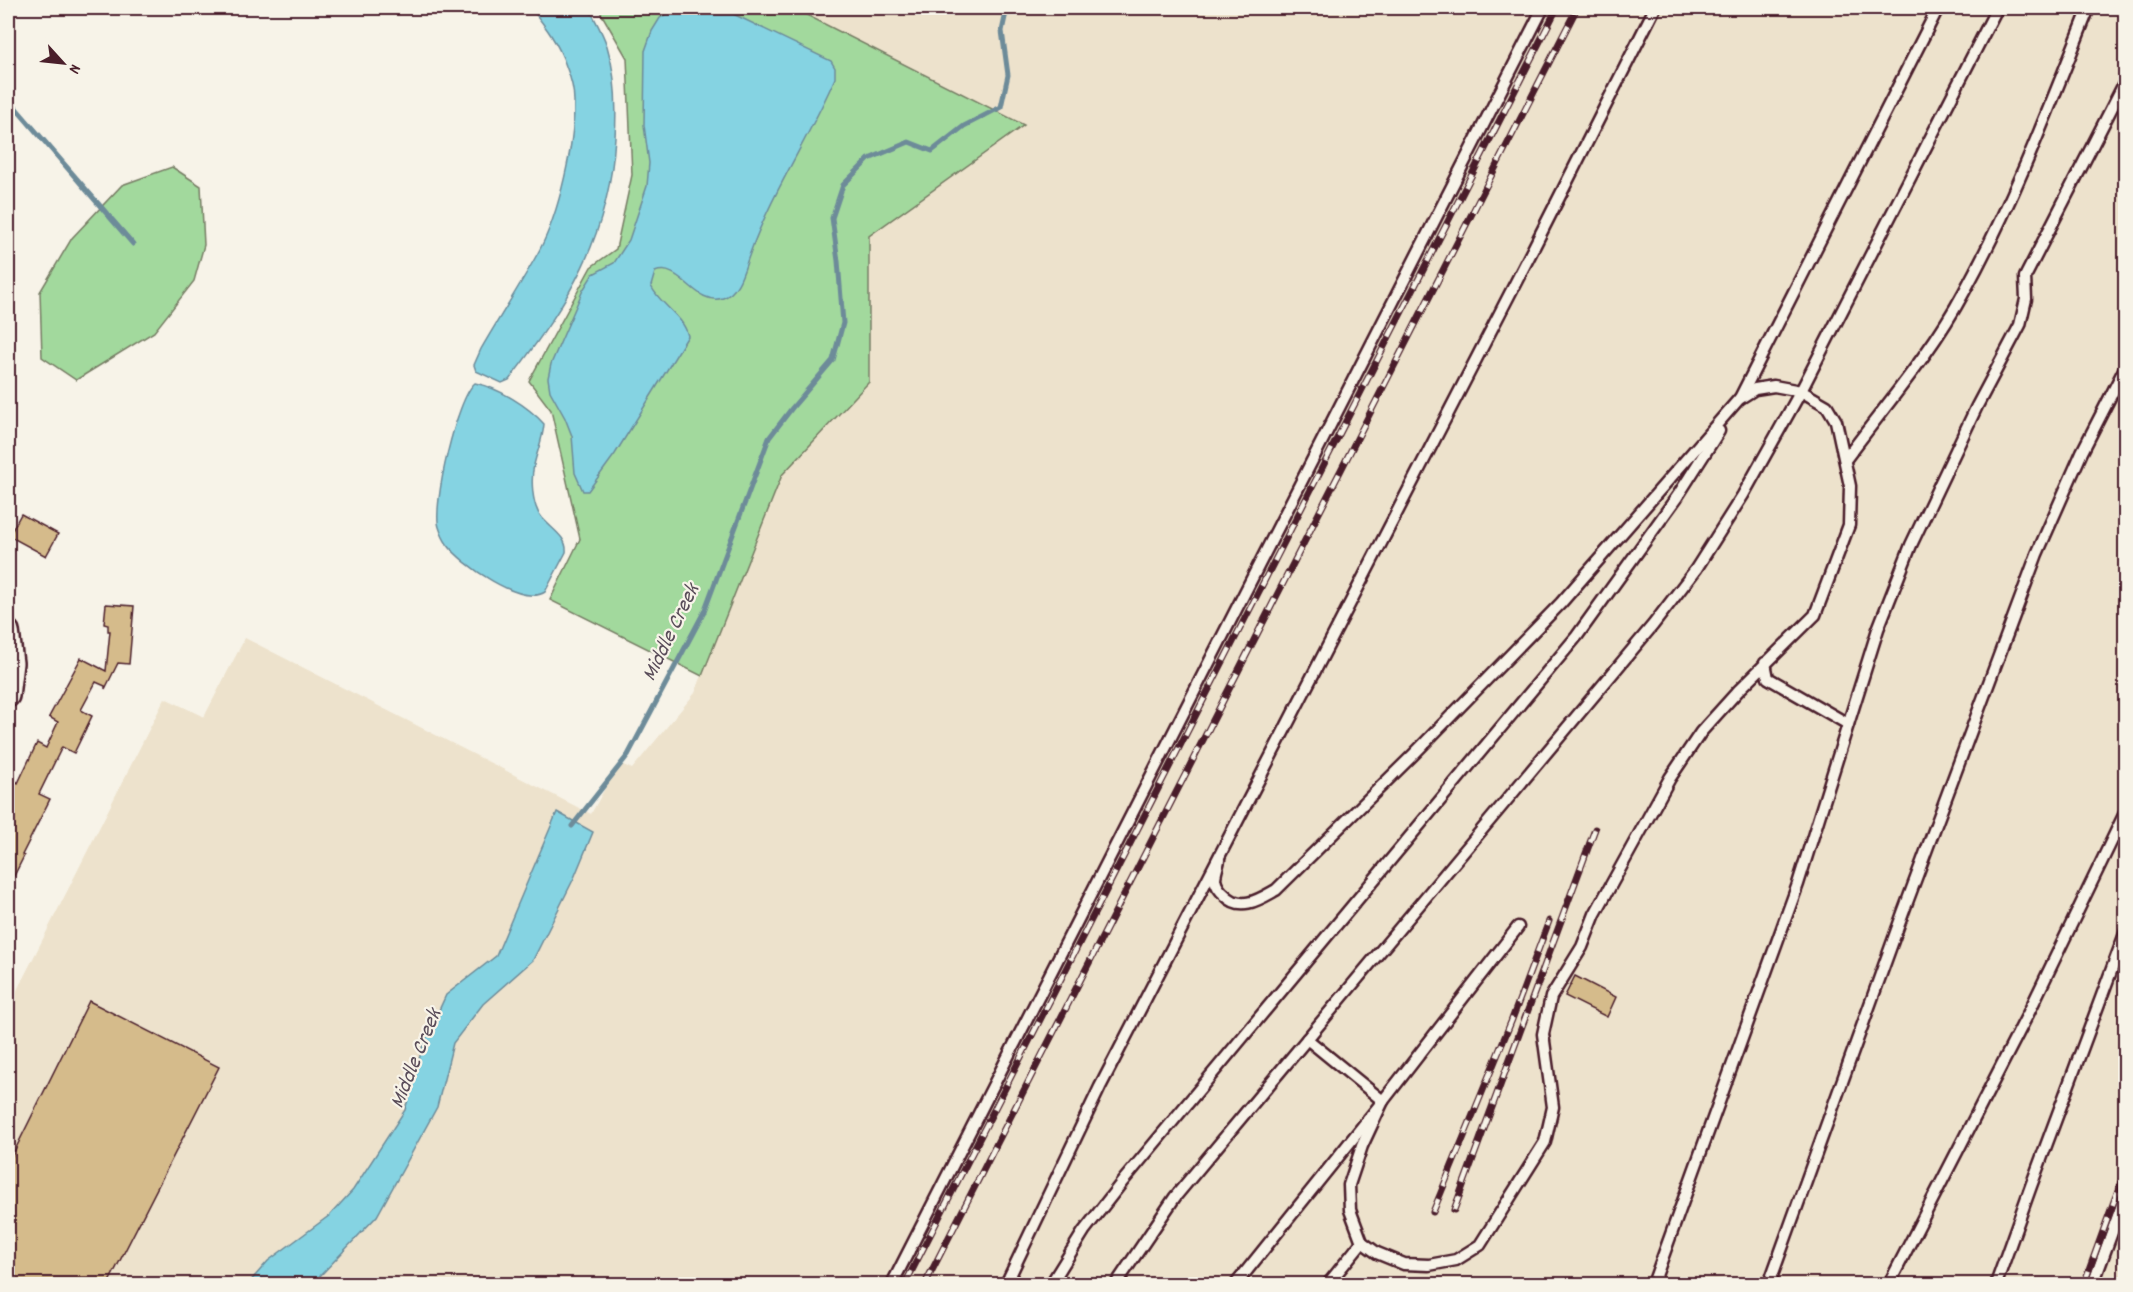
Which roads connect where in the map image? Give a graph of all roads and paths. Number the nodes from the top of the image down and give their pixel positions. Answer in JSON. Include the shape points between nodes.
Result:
{"nodes":[{"id":1,"x":1543,"y":8,"type":"edge"},
{"id":2,"x":1655,"y":8,"type":"edge"},
{"id":3,"x":1938,"y":8,"type":"edge"},
{"id":4,"x":1997,"y":8,"type":"edge"},
{"id":5,"x":2090,"y":8,"type":"edge"},
{"id":6,"x":2126,"y":80,"type":"edge"},
{"id":7,"x":2126,"y":366,"type":"edge"},
{"id":8,"x":1801,"y":391,"type":"junction"},
{"id":9,"x":1739,"y":399,"type":"junction"},
{"id":10,"x":1845,"y":460,"type":"junction"},
{"id":11,"x":9,"y":639,"type":"edge"},
{"id":12,"x":1765,"y":663,"type":"junction"},
{"id":13,"x":8,"y":696,"type":"edge"},
{"id":14,"x":1848,"y":724,"type":"junction"},
{"id":15,"x":2126,"y":811,"type":"edge"},
{"id":16,"x":1219,"y":860,"type":"junction"},
{"id":17,"x":1518,"y":927,"type":"dead end"},
{"id":18,"x":2126,"y":931,"type":"edge"},
{"id":19,"x":1307,"y":1039,"type":"junction"},
{"id":20,"x":1383,"y":1101,"type":"junction"},
{"id":21,"x":2126,"y":1194,"type":"edge"},
{"id":22,"x":1362,"y":1242,"type":"junction"},
{"id":23,"x":892,"y":1284,"type":"edge"},
{"id":24,"x":1006,"y":1284,"type":"edge"},
{"id":25,"x":1052,"y":1284,"type":"edge"},
{"id":26,"x":1116,"y":1284,"type":"edge"},
{"id":27,"x":1236,"y":1284,"type":"edge"},
{"id":28,"x":1328,"y":1284,"type":"edge"},
{"id":29,"x":1653,"y":1284,"type":"edge"},
{"id":30,"x":1769,"y":1284,"type":"edge"},
{"id":31,"x":1889,"y":1284,"type":"edge"},
{"id":32,"x":1996,"y":1284,"type":"edge"},
{"id":33,"x":2093,"y":1284,"type":"edge"}],
"edges":[{"from":1,"to":23,"type":"lane"},
{"from":2,"to":16,"type":"lane"},
{"from":3,"to":9,"type":"lane"},
{"from":4,"to":8,"type":"lane"},
{"from":5,"to":10,"type":"lane","via":[[2029,156],[1964,293]]},
{"from":6,"to":14,"type":"lane","via":[[2025,277],[2026,299],[2020,325],[1911,545],[1878,629]]},
{"from":7,"to":30,"type":"lane","via":[[2037,554]]},
{"from":8,"to":9,"type":"lane","via":[[1774,386],[1755,389]]},
{"from":8,"to":10,"type":"lane","via":[[1827,406],[1836,421]]},
{"from":8,"to":19,"type":"lane","via":[[1696,569]]},
{"from":9,"to":16,"type":"lane","via":[[1561,603],[1276,890],[1257,902],[1241,904],[1229,900],[1215,880]]},
{"from":9,"to":25,"type":"lane","via":[[1677,497],[1577,636],[1123,1181],[1084,1231]]},
{"from":10,"to":12,"type":"lane","via":[[1850,486],[1849,525],[1837,560],[1815,615]]},
{"from":11,"to":13,"type":"street","via":[[12,663]]},
{"from":12,"to":14,"type":"lane","via":[[1768,678]]},
{"from":12,"to":22,"type":"lane","via":[[1701,732],[1670,778],[1595,914],[1582,947],[1551,997],[1543,1034],[1553,1107],[1551,1122],[1545,1142],[1480,1245],[1456,1260],[1421,1265],[1404,1264]]},
{"from":14,"to":29,"type":"lane","via":[[1798,884]]},
{"from":15,"to":31,"type":"lane","via":[[2028,1014]]},
{"from":16,"to":24,"type":"lane","via":[[1095,1097]]},
{"from":17,"to":20,"type":"lane"},
{"from":18,"to":32,"type":"lane"},
{"from":19,"to":20,"type":"lane"},
{"from":19,"to":26,"type":"lane","via":[[1175,1197]]},
{"from":20,"to":22,"type":"lane","via":[[1349,1185],[1350,1210]]},
{"from":20,"to":27,"type":"lane"},
{"from":21,"to":33,"type":"lane"},
{"from":22,"to":28,"type":"lane"}]}
